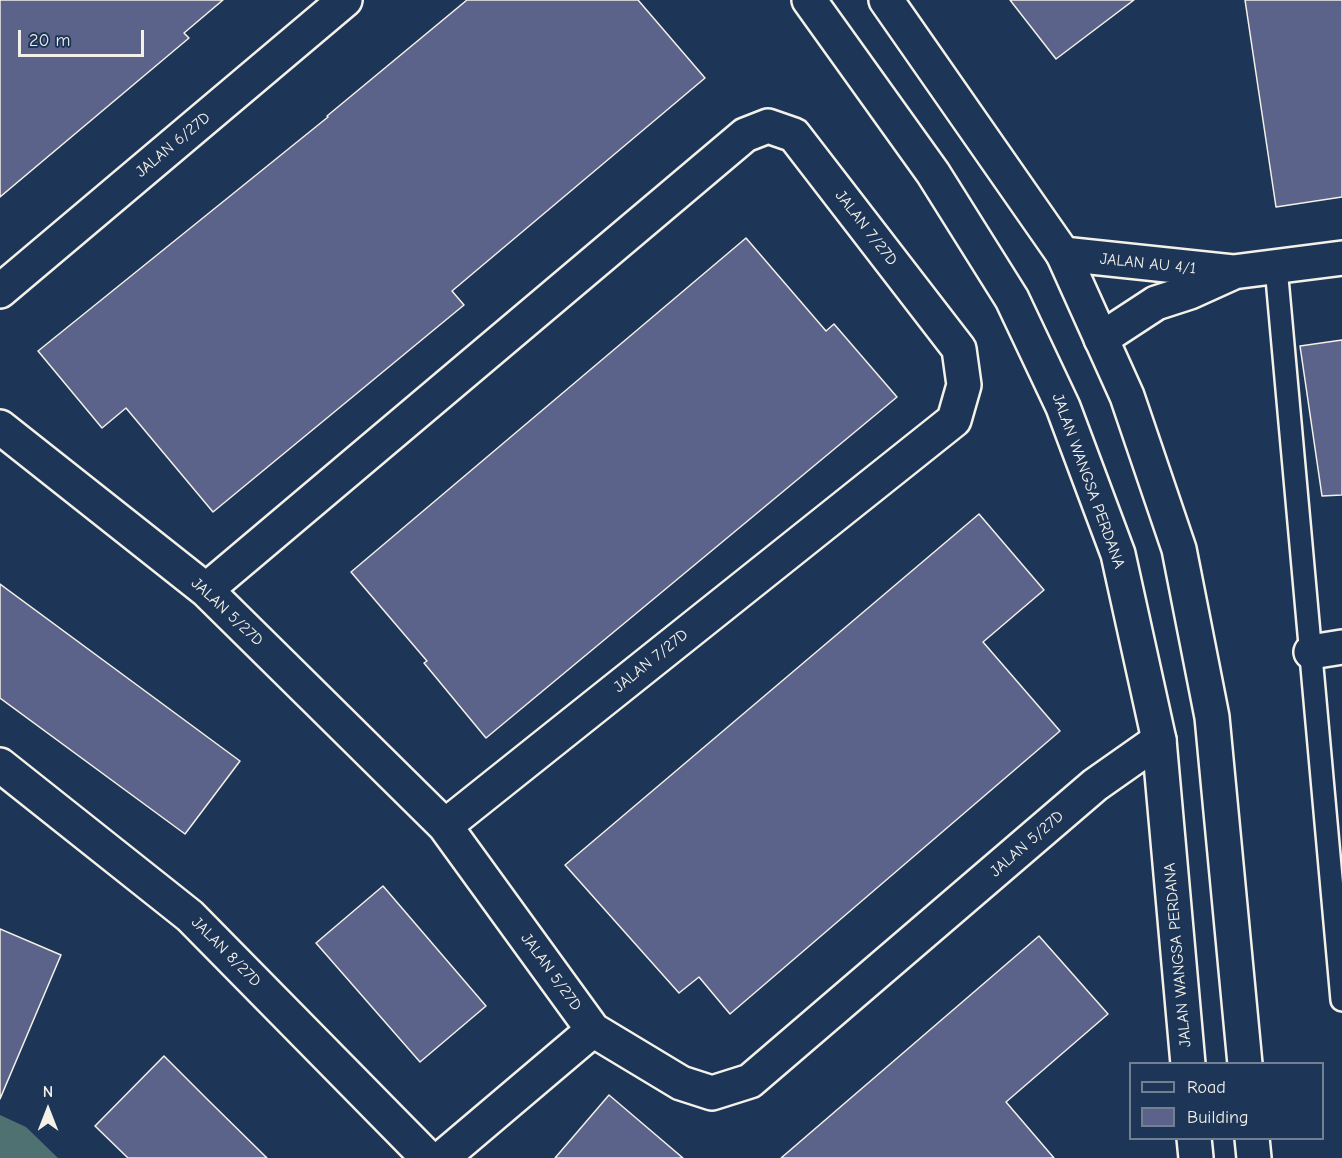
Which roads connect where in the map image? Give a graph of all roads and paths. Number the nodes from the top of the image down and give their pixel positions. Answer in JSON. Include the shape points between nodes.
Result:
{"nodes":[{"id":1,"x":345,"y":0,"type":"edge"},
{"id":2,"x":809,"y":0,"type":"edge"},
{"id":3,"x":886,"y":0,"type":"edge"},
{"id":4,"x":1063,"y":254,"type":"junction"},
{"id":5,"x":1342,"y":258,"type":"edge"},
{"id":6,"x":1276,"y":267,"type":"junction"},
{"id":7,"x":1233,"y":272,"type":"junction"},
{"id":8,"x":0,"y":291,"type":"edge"},
{"id":9,"x":1101,"y":339,"type":"junction"},
{"id":10,"x":0,"y":427,"type":"edge"},
{"id":11,"x":206,"y":590,"type":"junction"},
{"id":12,"x":1327,"y":650,"type":"edge"},
{"id":13,"x":1159,"y":740,"type":"junction"},
{"id":14,"x":1,"y":767,"type":"edge"},
{"id":15,"x":446,"y":826,"type":"junction"},
{"id":16,"x":1342,"y":1000,"type":"edge"},
{"id":17,"x":592,"y":1030,"type":"junction"},
{"id":18,"x":1188,"y":1062,"type":"edge"},
{"id":19,"x":1245,"y":1062,"type":"edge"},
{"id":20,"x":1194,"y":1140,"type":"edge"},
{"id":21,"x":1252,"y":1140,"type":"edge"},
{"id":22,"x":428,"y":1158,"type":"edge"},
{"id":23,"x":442,"y":1158,"type":"edge"},
{"id":24,"x":1196,"y":1158,"type":"edge"},
{"id":25,"x":1254,"y":1158,"type":"edge"}],
"edges":[{"from":1,"to":8,"type":"street","name":"JALAN 6/27D"},
{"from":2,"to":13,"type":"street","name":"JALAN WANGSA PERDANA","via":[[939,183],[1011,299],[1063,407],[1118,554]]},
{"from":3,"to":4,"type":"street"},
{"from":4,"to":7,"type":"street","name":"JALAN AU 4/1"},
{"from":4,"to":9,"type":"street"},
{"from":5,"to":6,"type":"street","name":"JALAN AU 4/1"},
{"from":6,"to":7,"type":"street","name":"JALAN AU 4/1"},
{"from":6,"to":12,"type":"lane"},
{"from":7,"to":9,"type":"street","name":"JALAN AU 4/1","via":[[1156,303]]},
{"from":9,"to":19,"type":"street","via":[[1127,396],[1179,549],[1212,717]]},
{"from":10,"to":11,"type":"street","name":"JALAN 5/27D"},
{"from":11,"to":15,"type":"street","name":"JALAN 5/27D"},
{"from":11,"to":15,"type":"street","name":"JALAN 7/27D","via":[[745,135],[768,126],[794,135],[958,349],[964,385],[954,420]]},
{"from":12,"to":16,"type":"lane"},
{"from":13,"to":17,"type":"street","name":"JALAN 5/27D","via":[[1095,785],[750,1081],[712,1093],[681,1083]]},
{"from":13,"to":18,"type":"street","name":"JALAN WANGSA PERDANA"},
{"from":14,"to":22,"type":"street","name":"JALAN 8/27D","via":[[190,916]]},
{"from":15,"to":17,"type":"street","name":"JALAN 5/27D"},
{"from":17,"to":23,"type":"street"},
{"from":20,"to":24,"type":"street"},
{"from":21,"to":25,"type":"street"}]}
